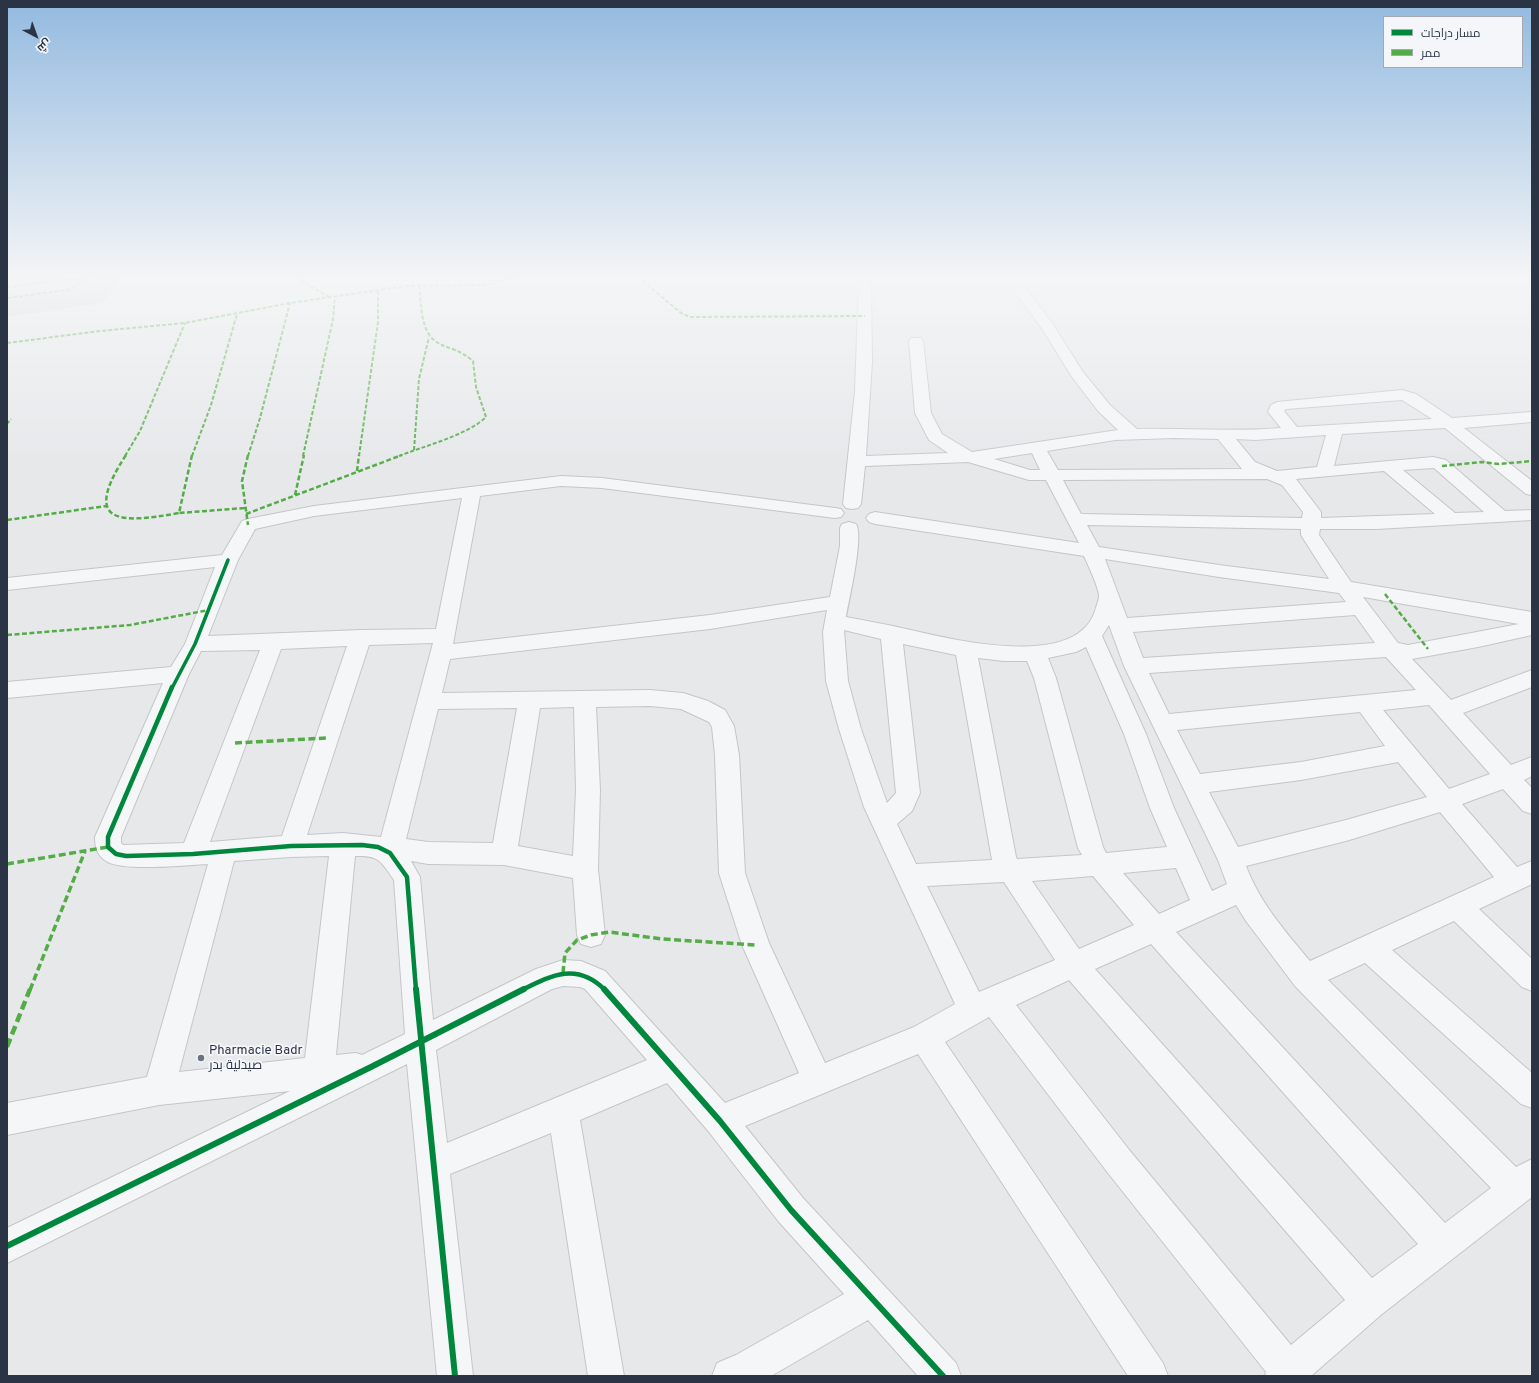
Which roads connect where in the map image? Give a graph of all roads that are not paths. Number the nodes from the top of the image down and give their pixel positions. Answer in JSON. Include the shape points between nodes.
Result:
{"nodes":[{"id":1,"x":916,"y":341,"type":"dead end"},
{"id":2,"x":864,"y":342,"type":"edge"},
{"id":3,"x":1057,"y":342,"type":"edge"},
{"id":4,"x":1532,"y":417,"type":"edge"},
{"id":5,"x":1448,"y":423,"type":"junction"},
{"id":6,"x":1335,"y":430,"type":"junction"},
{"id":7,"x":1293,"y":432,"type":"junction"},
{"id":8,"x":1132,"y":434,"type":"junction"},
{"id":9,"x":1223,"y":434,"type":"junction"},
{"id":10,"x":1037,"y":447,"type":"junction"},
{"id":11,"x":969,"y":457,"type":"junction"},
{"id":12,"x":858,"y":461,"type":"junction"},
{"id":13,"x":1388,"y":466,"type":"junction"},
{"id":14,"x":1324,"y":472,"type":"junction"},
{"id":15,"x":1271,"y":475,"type":"junction"},
{"id":16,"x":1051,"y":476,"type":"junction"},
{"id":17,"x":1532,"y":490,"type":"edge"},
{"id":18,"x":472,"y":491,"type":"junction"},
{"id":19,"x":845,"y":515,"type":"junction"},
{"id":20,"x":1532,"y":515,"type":"edge"},
{"id":21,"x":1501,"y":517,"type":"junction"},
{"id":22,"x":875,"y":518,"type":"junction"},
{"id":23,"x":1074,"y":519,"type":"junction"},
{"id":24,"x":1451,"y":520,"type":"junction"},
{"id":25,"x":1312,"y":524,"type":"junction"},
{"id":26,"x":1092,"y":551,"type":"junction"},
{"id":27,"x":228,"y":560,"type":"junction"},
{"id":28,"x":7,"y":584,"type":"edge"},
{"id":29,"x":1345,"y":587,"type":"junction"},
{"id":30,"x":1109,"y":596,"type":"junction"},
{"id":31,"x":1362,"y":608,"type":"junction"},
{"id":32,"x":836,"y":612,"type":"junction"},
{"id":33,"x":1532,"y":619,"type":"edge"},
{"id":34,"x":1120,"y":626,"type":"junction"},
{"id":35,"x":1532,"y":628,"type":"edge"},
{"id":36,"x":891,"y":633,"type":"junction"},
{"id":37,"x":1091,"y":635,"type":"junction"},
{"id":38,"x":361,"y":637,"type":"junction"},
{"id":39,"x":273,"y":643,"type":"junction"},
{"id":40,"x":195,"y":644,"type":"junction"},
{"id":41,"x":443,"y":644,"type":"junction"},
{"id":42,"x":1391,"y":649,"type":"junction"},
{"id":43,"x":966,"y":650,"type":"junction"},
{"id":44,"x":1035,"y":653,"type":"junction"},
{"id":45,"x":1135,"y":666,"type":"junction"},
{"id":46,"x":178,"y":674,"type":"junction"},
{"id":47,"x":1532,"y":678,"type":"edge"},
{"id":48,"x":7,"y":690,"type":"edge"},
{"id":49,"x":584,"y":699,"type":"junction"},
{"id":50,"x":530,"y":700,"type":"junction"},
{"id":51,"x":429,"y":701,"type":"junction"},
{"id":52,"x":1366,"y":703,"type":"junction"},
{"id":53,"x":1440,"y":704,"type":"junction"},
{"id":54,"x":1162,"y":723,"type":"junction"},
{"id":55,"x":1403,"y":752,"type":"junction"},
{"id":56,"x":1532,"y":766,"type":"edge"},
{"id":57,"x":1506,"y":778,"type":"junction"},
{"id":58,"x":1193,"y":785,"type":"junction"},
{"id":59,"x":1445,"y":802,"type":"junction"},
{"id":60,"x":1532,"y":804,"type":"edge"},
{"id":61,"x":883,"y":821,"type":"junction"},
{"id":62,"x":344,"y":844,"type":"junction"},
{"id":63,"x":291,"y":846,"type":"junction"},
{"id":64,"x":391,"y":850,"type":"junction"},
{"id":65,"x":224,"y":851,"type":"junction"},
{"id":66,"x":193,"y":854,"type":"junction"},
{"id":67,"x":504,"y":854,"type":"junction"},
{"id":68,"x":1184,"y":856,"type":"junction"},
{"id":69,"x":1231,"y":859,"type":"junction"},
{"id":70,"x":1099,"y":864,"type":"junction"},
{"id":71,"x":586,"y":869,"type":"junction"},
{"id":72,"x":1010,"y":870,"type":"junction"},
{"id":73,"x":909,"y":876,"type":"junction"},
{"id":74,"x":1523,"y":877,"type":"edge"},
{"id":75,"x":1242,"y":890,"type":"junction"},
{"id":76,"x":1206,"y":906,"type":"junction"},
{"id":77,"x":1458,"y":907,"type":"junction"},
{"id":78,"x":1155,"y":929,"type":"junction"},
{"id":79,"x":591,"y":935,"type":"dead end"},
{"id":80,"x":1370,"y":949,"type":"junction"},
{"id":81,"x":1074,"y":965,"type":"junction"},
{"id":82,"x":1305,"y":977,"type":"junction"},
{"id":83,"x":1532,"y":978,"type":"edge"},
{"id":84,"x":984,"y":1005,"type":"junction"},
{"id":85,"x":924,"y":1038,"type":"junction"},
{"id":86,"x":420,"y":1042,"type":"junction"},
{"id":87,"x":672,"y":1065,"type":"junction"},
{"id":88,"x":371,"y":1067,"type":"junction"},
{"id":89,"x":319,"y":1072,"type":"junction"},
{"id":90,"x":817,"y":1081,"type":"junction"},
{"id":91,"x":159,"y":1090,"type":"junction"},
{"id":92,"x":1532,"y":1093,"type":"edge"},
{"id":93,"x":563,"y":1112,"type":"junction"},
{"id":94,"x":7,"y":1119,"type":"edge"},
{"id":95,"x":720,"y":1121,"type":"junction"},
{"id":96,"x":433,"y":1165,"type":"junction"},
{"id":97,"x":1524,"y":1183,"type":"edge"},
{"id":98,"x":7,"y":1246,"type":"edge"},
{"id":99,"x":1443,"y":1246,"type":"junction"},
{"id":100,"x":872,"y":1298,"type":"junction"},
{"id":101,"x":1370,"y":1302,"type":"junction"},
{"id":102,"x":743,"y":1373,"type":"edge"},
{"id":103,"x":1286,"y":1374,"type":"edge"},
{"id":104,"x":455,"y":1376,"type":"edge"},
{"id":105,"x":606,"y":1376,"type":"edge"},
{"id":106,"x":943,"y":1376,"type":"edge"},
{"id":107,"x":1150,"y":1376,"type":"edge"}],
"edges":[{"from":1,"to":11,"type":"street","via":[[923,413],[935,437]]},
{"from":2,"to":12,"type":"street"},
{"from":3,"to":8,"type":"street","via":[[1077,374],[1104,408]]},
{"from":4,"to":5,"type":"street"},
{"from":5,"to":6,"type":"street"},
{"from":5,"to":7,"type":"street","via":[[1407,396],[1368,397],[1283,405],[1277,408],[1276,412]]},
{"from":5,"to":17,"type":"street"},
{"from":6,"to":7,"type":"street"},
{"from":6,"to":14,"type":"street"},
{"from":7,"to":9,"type":"street"},
{"from":8,"to":9,"type":"street"},
{"from":8,"to":10,"type":"street","via":[[1094,437]]},
{"from":9,"to":15,"type":"street","via":[[1250,466]]},
{"from":10,"to":11,"type":"street"},
{"from":10,"to":16,"type":"street"},
{"from":11,"to":12,"type":"street"},
{"from":11,"to":16,"type":"street","via":[[1029,475]]},
{"from":12,"to":19,"type":"street"},
{"from":13,"to":14,"type":"street"},
{"from":13,"to":21,"type":"street","via":[[1436,462]]},
{"from":13,"to":24,"type":"street"},
{"from":14,"to":15,"type":"street"},
{"from":15,"to":16,"type":"street"},
{"from":15,"to":25,"type":"street","via":[[1288,481],[1294,487],[1312,512]]},
{"from":16,"to":23,"type":"street"},
{"from":18,"to":19,"type":"street","via":[[539,483],[583,482]]},
{"from":18,"to":27,"type":"street","via":[[314,511],[248,525]]},
{"from":18,"to":41,"type":"street"},
{"from":19,"to":22,"type":"street","via":[[864,528],[870,526]]},
{"from":19,"to":22,"type":"street","via":[[859,505],[871,510]]},
{"from":19,"to":32,"type":"street","via":[[848,546]]},
{"from":20,"to":21,"type":"street"},
{"from":21,"to":24,"type":"street"},
{"from":22,"to":26,"type":"street"},
{"from":23,"to":25,"type":"street"},
{"from":23,"to":26,"type":"street"},
{"from":24,"to":25,"type":"street"},
{"from":25,"to":29,"type":"street","via":[[1310,535]]},
{"from":26,"to":29,"type":"street"},
{"from":26,"to":30,"type":"street"},
{"from":27,"to":28,"type":"street"},
{"from":27,"to":40,"type":"street"},
{"from":29,"to":31,"type":"street"},
{"from":29,"to":33,"type":"street"},
{"from":30,"to":34,"type":"street"},
{"from":30,"to":37,"type":"street","via":[[1099,626]]},
{"from":31,"to":34,"type":"street"},
{"from":31,"to":42,"type":"street"},
{"from":32,"to":36,"type":"street"},
{"from":32,"to":41,"type":"street"},
{"from":32,"to":61,"type":"street","via":[[833,653],[837,681],[852,736]]},
{"from":34,"to":45,"type":"street"},
{"from":35,"to":42,"type":"street","via":[[1416,651]]},
{"from":36,"to":43,"type":"street"},
{"from":36,"to":61,"type":"street","via":[[908,793],[903,804]]},
{"from":37,"to":44,"type":"street","via":[[1070,647],[1047,653]]},
{"from":37,"to":68,"type":"street","via":[[1135,734],[1162,808]]},
{"from":38,"to":39,"type":"street"},
{"from":38,"to":41,"type":"street"},
{"from":38,"to":63,"type":"street"},
{"from":39,"to":40,"type":"street"},
{"from":39,"to":66,"type":"street"},
{"from":40,"to":46,"type":"street"},
{"from":41,"to":51,"type":"street"},
{"from":42,"to":45,"type":"street"},
{"from":42,"to":53,"type":"street"},
{"from":43,"to":44,"type":"street","via":[[998,654]]},
{"from":43,"to":72,"type":"street","via":[[1004,859]]},
{"from":44,"to":70,"type":"street","via":[[1045,678],[1090,848]]},
{"from":45,"to":54,"type":"street"},
{"from":46,"to":48,"type":"street"},
{"from":46,"to":66,"type":"street","via":[[108,837],[108,847],[116,854],[126,856]]},
{"from":47,"to":53,"type":"street"},
{"from":49,"to":50,"type":"street"},
{"from":49,"to":71,"type":"street","via":[[588,790]]},
{"from":49,"to":90,"type":"street","via":[[650,698],[683,701],[717,716],[723,726],[727,755],[732,873],[756,945]]},
{"from":50,"to":51,"type":"street"},
{"from":50,"to":67,"type":"street"},
{"from":51,"to":64,"type":"street"},
{"from":52,"to":53,"type":"street"},
{"from":52,"to":54,"type":"street"},
{"from":52,"to":55,"type":"street"},
{"from":53,"to":57,"type":"street"},
{"from":54,"to":58,"type":"street"},
{"from":55,"to":58,"type":"street","via":[[1301,771]]},
{"from":55,"to":59,"type":"street"},
{"from":56,"to":57,"type":"street"},
{"from":57,"to":59,"type":"street"},
{"from":57,"to":60,"type":"street"},
{"from":58,"to":69,"type":"street"},
{"from":59,"to":69,"type":"street","via":[[1335,835]]},
{"from":59,"to":74,"type":"street"},
{"from":61,"to":73,"type":"street"},
{"from":62,"to":63,"type":"street"},
{"from":62,"to":64,"type":"street"},
{"from":62,"to":89,"type":"street"},
{"from":63,"to":65,"type":"street"},
{"from":64,"to":67,"type":"street"},
{"from":64,"to":86,"type":"street","via":[[407,877]]},
{"from":65,"to":66,"type":"street"},
{"from":65,"to":91,"type":"street"},
{"from":67,"to":71,"type":"street"},
{"from":68,"to":70,"type":"street"},
{"from":68,"to":76,"type":"street"},
{"from":69,"to":75,"type":"street"},
{"from":70,"to":72,"type":"street"},
{"from":70,"to":78,"type":"street"},
{"from":71,"to":79,"type":"street"},
{"from":72,"to":73,"type":"street"},
{"from":72,"to":81,"type":"street"},
{"from":73,"to":84,"type":"street"},
{"from":74,"to":77,"type":"street"},
{"from":75,"to":76,"type":"street"},
{"from":75,"to":82,"type":"street","via":[[1255,912]]},
{"from":76,"to":78,"type":"street"},
{"from":77,"to":80,"type":"street"},
{"from":77,"to":83,"type":"street"},
{"from":78,"to":81,"type":"street"},
{"from":78,"to":99,"type":"street"},
{"from":80,"to":82,"type":"street"},
{"from":80,"to":92,"type":"street"},
{"from":81,"to":84,"type":"street"},
{"from":81,"to":101,"type":"street"},
{"from":82,"to":97,"type":"street"},
{"from":84,"to":85,"type":"street"},
{"from":84,"to":103,"type":"street","via":[[1120,1162]]},
{"from":85,"to":90,"type":"street"},
{"from":85,"to":107,"type":"street"},
{"from":86,"to":87,"type":"street","via":[[546,978],[563,973],[581,974],[594,980]]},
{"from":86,"to":88,"type":"street"},
{"from":86,"to":96,"type":"street"},
{"from":87,"to":93,"type":"street"},
{"from":87,"to":95,"type":"street"},
{"from":88,"to":89,"type":"street"},
{"from":88,"to":98,"type":"street"},
{"from":89,"to":91,"type":"street"},
{"from":90,"to":95,"type":"street"},
{"from":91,"to":94,"type":"street"},
{"from":93,"to":96,"type":"street"},
{"from":93,"to":105,"type":"street"},
{"from":95,"to":100,"type":"street","via":[[782,1199]]},
{"from":96,"to":104,"type":"street"},
{"from":97,"to":99,"type":"street"},
{"from":99,"to":101,"type":"street"},
{"from":100,"to":102,"type":"street"},
{"from":100,"to":106,"type":"street"},
{"from":101,"to":103,"type":"street"}]}
